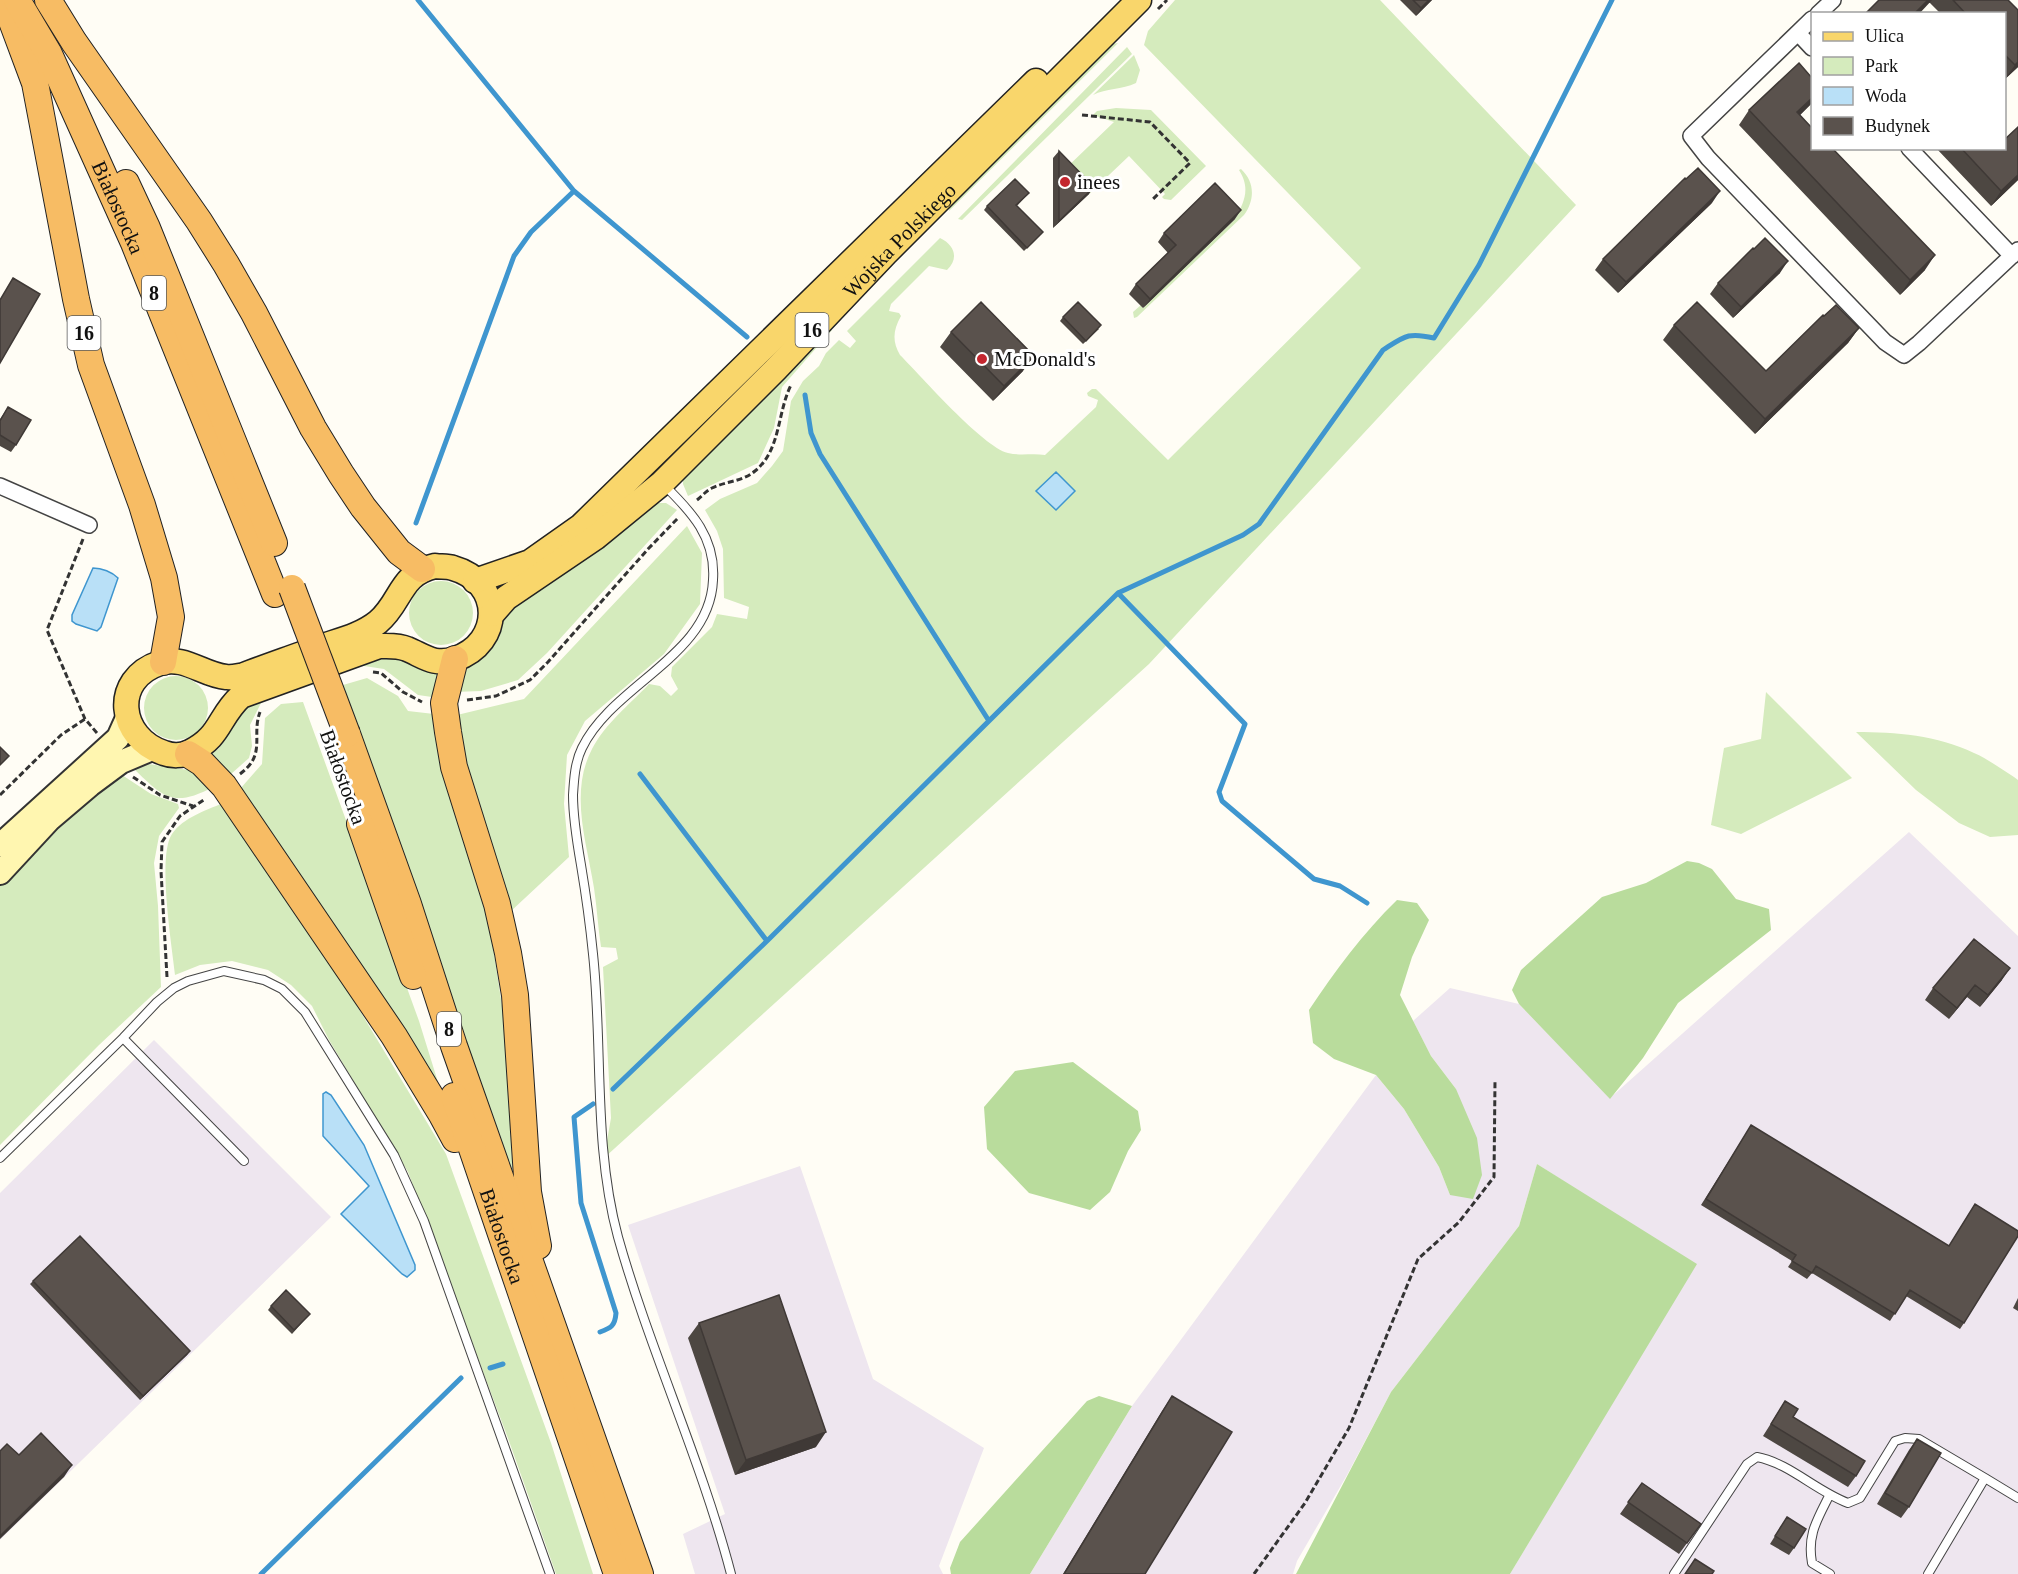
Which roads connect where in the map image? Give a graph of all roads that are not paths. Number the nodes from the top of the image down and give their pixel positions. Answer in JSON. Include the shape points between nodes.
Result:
{"nodes":[{"id":1,"x":4,"y":0,"type":"edge"},
{"id":2,"x":17,"y":0,"type":"edge"},
{"id":3,"x":40,"y":0,"type":"edge"},
{"id":4,"x":48,"y":0,"type":"edge"},
{"id":5,"x":1121,"y":0,"type":"edge"},
{"id":6,"x":1139,"y":0,"type":"edge"},
{"id":7,"x":1833,"y":0,"type":"edge"},
{"id":8,"x":1820,"y":12,"type":"edge"},
{"id":9,"x":1811,"y":20,"type":"edge"},
{"id":10,"x":1798,"y":33,"type":"junction"},
{"id":11,"x":1811,"y":47,"type":"edge"},
{"id":12,"x":1911,"y":150,"type":"edge"},
{"id":13,"x":924,"y":203,"type":"junction"},
{"id":14,"x":2015,"y":253,"type":"edge"},
{"id":15,"x":652,"y":474,"type":"junction"},
{"id":16,"x":0,"y":486,"type":"edge"},
{"id":17,"x":88,"y":525,"type":"road end"},
{"id":18,"x":422,"y":569,"type":"junction"},
{"id":19,"x":476,"y":580,"type":"junction"},
{"id":20,"x":284,"y":591,"type":"junction"},
{"id":21,"x":492,"y":614,"type":"junction"},
{"id":22,"x":456,"y":658,"type":"junction"},
{"id":23,"x":163,"y":662,"type":"junction"},
{"id":24,"x":249,"y":683,"type":"junction"},
{"id":25,"x":127,"y":718,"type":"junction"},
{"id":26,"x":338,"y":737,"type":"junction"},
{"id":27,"x":152,"y":749,"type":"junction"},
{"id":28,"x":188,"y":754,"type":"junction"},
{"id":29,"x":115,"y":755,"type":"junction"},
{"id":30,"x":0,"y":845,"type":"edge"},
{"id":31,"x":0,"y":873,"type":"edge"},
{"id":32,"x":123,"y":1038,"type":"junction"},
{"id":33,"x":0,"y":1158,"type":"edge"},
{"id":34,"x":244,"y":1161,"type":"dead end"},
{"id":35,"x":490,"y":1205,"type":"junction"},
{"id":36,"x":552,"y":1324,"type":"junction"},
{"id":37,"x":1985,"y":1478,"type":"junction"},
{"id":38,"x":1829,"y":1496,"type":"junction"},
{"id":39,"x":2018,"y":1498,"type":"edge"},
{"id":40,"x":550,"y":1574,"type":"edge"},
{"id":41,"x":617,"y":1574,"type":"edge"},
{"id":42,"x":640,"y":1574,"type":"edge"},
{"id":43,"x":731,"y":1574,"type":"edge"},
{"id":44,"x":1674,"y":1574,"type":"edge"},
{"id":45,"x":1830,"y":1574,"type":"edge"},
{"id":46,"x":1928,"y":1574,"type":"edge"}],
"edges":[{"from":1,"to":23,"type":"highway","number":"16","via":[[35,83],[91,365],[164,578],[171,616]]},
{"from":2,"to":20,"type":"highway","name":"Białostocka","number":"8","via":[[49,54]]},
{"from":3,"to":20,"type":"highway","name":"Białostocka","number":"8","via":[[147,228],[227,423]]},
{"from":4,"to":18,"type":"highway","via":[[199,221],[341,474],[399,552]]},
{"from":5,"to":13,"type":"main road","name":"Wojska Polskiego","number":"16"},
{"from":6,"to":13,"type":"main road","name":"Wojska Polskiego","number":"16"},
{"from":7,"to":8,"type":"street"},
{"from":9,"to":10,"type":"street"},
{"from":10,"to":11,"type":"street"},
{"from":10,"to":14,"type":"street","via":[[1691,136],[1885,342],[1904,355]]},
{"from":12,"to":14,"type":"street"},
{"from":13,"to":15,"type":"main road","name":"Wojska Polskiego","number":"16","via":[[886,253],[776,369]]},
{"from":15,"to":19,"type":"main road","name":"Wojska Polskiego","number":"16","via":[[530,561]]},
{"from":15,"to":21,"type":"main road","name":"Wojska Polskiego","number":"16","via":[[597,537],[506,598]]},
{"from":15,"to":43,"type":"lane","via":[[688,508],[707,537],[714,568],[709,607],[686,643],[627,693],[601,720],[582,748],[575,770],[574,820],[593,954],[604,1158],[610,1201],[631,1279],[717,1520]]},
{"from":16,"to":17,"type":"street"},
{"from":18,"to":19,"type":"main road","via":[[452,567]]},
{"from":18,"to":24,"type":"main road","via":[[403,585],[389,611],[368,629]]},
{"from":19,"to":21,"type":"main road","via":[[490,600]]},
{"from":20,"to":26,"type":"highway","name":"Białostocka","number":"8","bridge":true},
{"from":21,"to":22,"type":"main road","number":"16","via":[[480,644]]},
{"from":22,"to":24,"type":"main road","via":[[432,660],[407,649],[379,646]]},
{"from":22,"to":36,"type":"highway","via":[[444,703],[448,732],[454,767],[497,904],[508,953],[515,995],[528,1192]]},
{"from":23,"to":24,"type":"main road","via":[[178,661]]},
{"from":23,"to":25,"type":"main road","via":[[144,671],[131,685],[126,701]]},
{"from":24,"to":28,"type":"main road","via":[[212,739]]},
{"from":25,"to":27,"type":"main road","via":[[131,729]]},
{"from":25,"to":29,"type":"main road"},
{"from":26,"to":35,"type":"highway","name":"Białostocka","number":"8","via":[[398,932]]},
{"from":26,"to":36,"type":"highway","name":"Białostocka","number":"8","via":[[408,904]]},
{"from":27,"to":28,"type":"main road","via":[[171,755]]},
{"from":27,"to":29,"type":"main road"},
{"from":28,"to":35,"type":"highway","via":[[224,786],[394,1036],[442,1114]]},
{"from":29,"to":30,"type":"main road"},
{"from":29,"to":31,"type":"main road"},
{"from":32,"to":33,"type":"lane"},
{"from":32,"to":34,"type":"lane"},
{"from":32,"to":40,"type":"lane","via":[[174,988],[224,971],[264,980],[282,989],[305,1012],[408,1182]]},
{"from":35,"to":41,"type":"highway","name":"Białostocka","number":"8"},
{"from":36,"to":42,"type":"highway","name":"Białostocka","number":"8"},
{"from":37,"to":38,"type":"lane","via":[[1919,1439],[1905,1438],[1895,1441],[1860,1498],[1848,1503]]},
{"from":37,"to":39,"type":"lane"},
{"from":37,"to":46,"type":"lane"},
{"from":38,"to":44,"type":"lane","via":[[1771,1460],[1756,1457]]},
{"from":38,"to":45,"type":"lane","via":[[1809,1547],[1812,1563]]}]}
